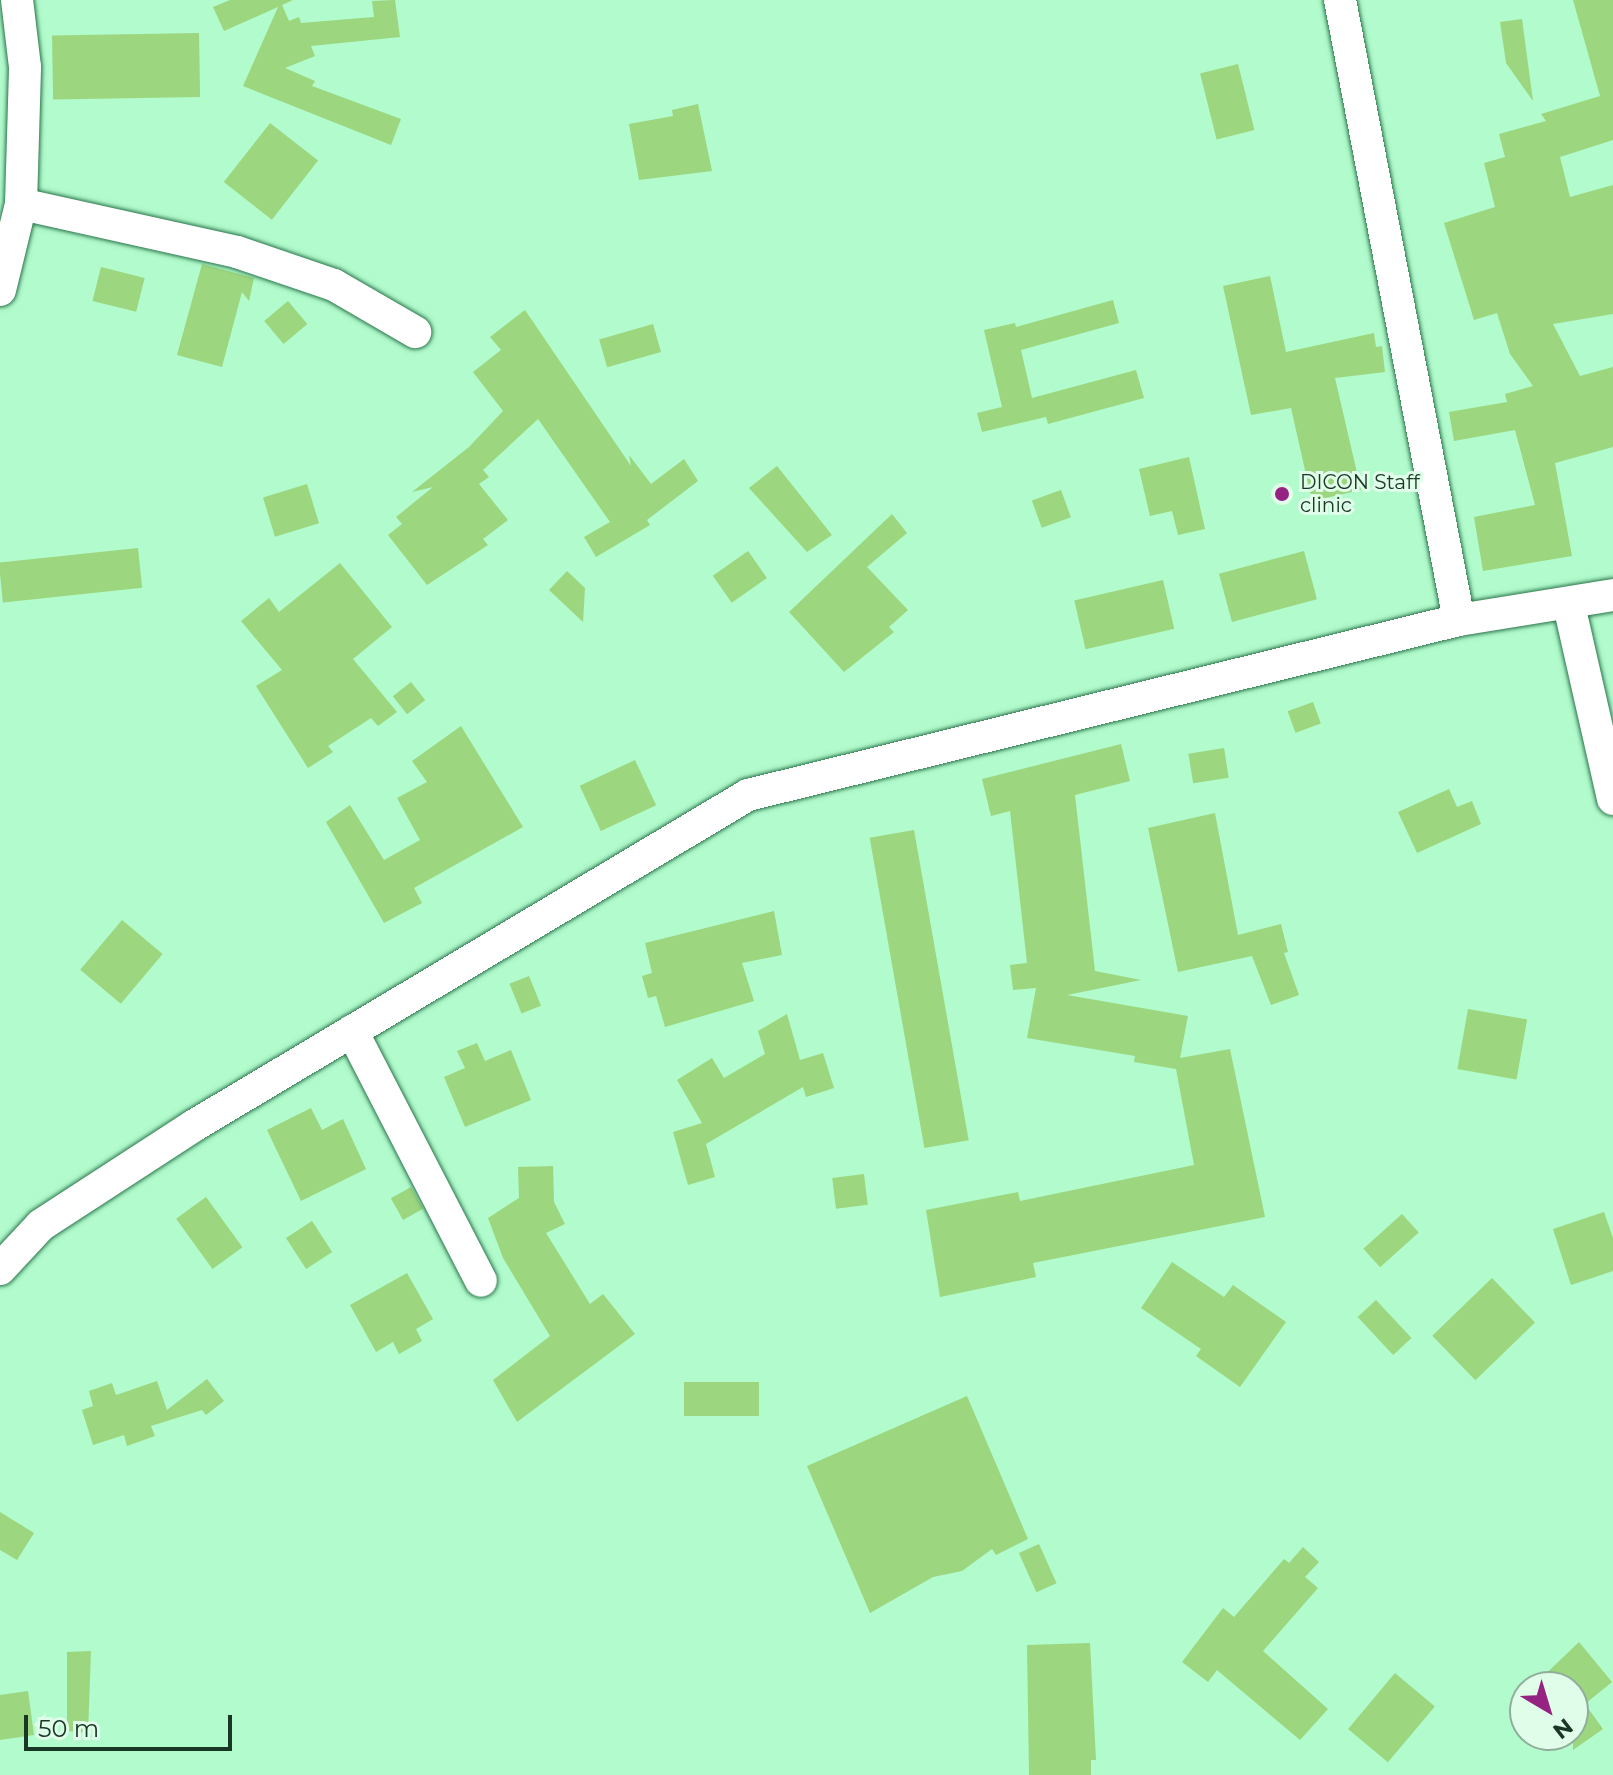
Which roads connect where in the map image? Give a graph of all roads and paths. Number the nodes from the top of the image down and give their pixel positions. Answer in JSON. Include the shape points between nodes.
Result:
{"nodes":[{"id":1,"x":17,"y":0,"type":"edge"},
{"id":2,"x":1340,"y":0,"type":"edge"},
{"id":3,"x":21,"y":204,"type":"junction"},
{"id":4,"x":0,"y":290,"type":"edge"},
{"id":5,"x":415,"y":332,"type":"dead end"},
{"id":6,"x":1613,"y":595,"type":"edge"},
{"id":7,"x":1569,"y":605,"type":"junction"},
{"id":8,"x":1459,"y":620,"type":"junction"},
{"id":9,"x":1613,"y":799,"type":"edge"},
{"id":10,"x":352,"y":1031,"type":"junction"},
{"id":11,"x":0,"y":1269,"type":"edge"},
{"id":12,"x":481,"y":1281,"type":"dead end"}],
"edges":[{"from":1,"to":3,"type":"street","via":[[25,67]]},
{"from":2,"to":8,"type":"street"},
{"from":3,"to":4,"type":"street"},
{"from":3,"to":5,"type":"street","via":[[237,252],[334,285]]},
{"from":6,"to":7,"type":"street"},
{"from":7,"to":8,"type":"street"},
{"from":7,"to":9,"type":"street"},
{"from":8,"to":10,"type":"street","via":[[748,795]]},
{"from":10,"to":11,"type":"street","via":[[41,1225]]},
{"from":10,"to":12,"type":"street"}]}
